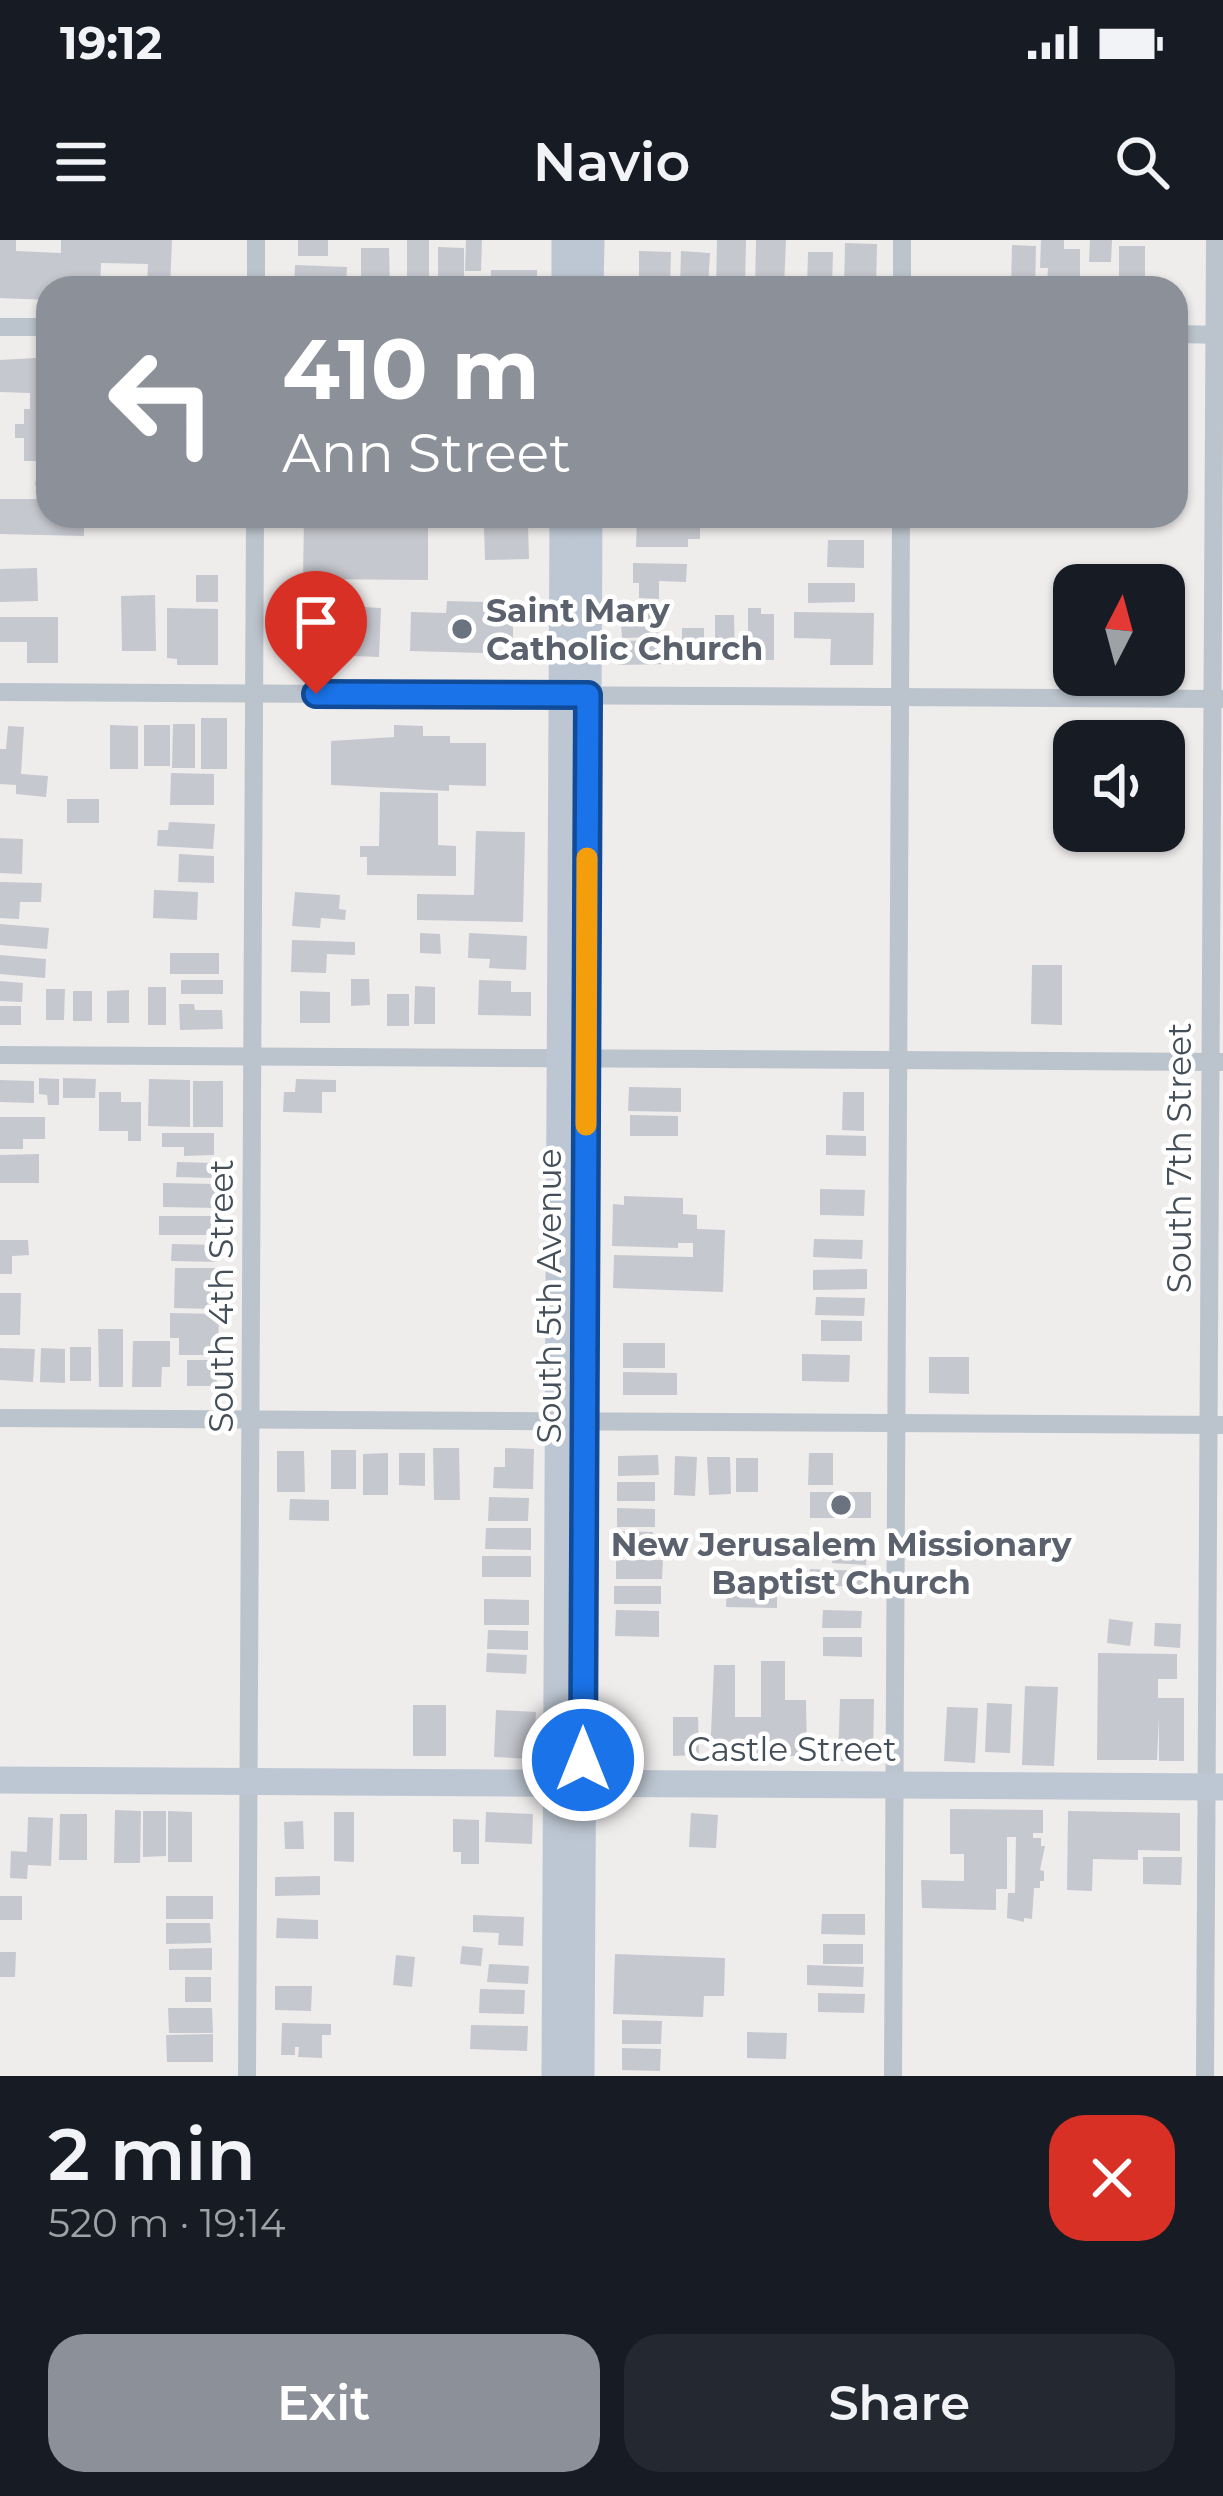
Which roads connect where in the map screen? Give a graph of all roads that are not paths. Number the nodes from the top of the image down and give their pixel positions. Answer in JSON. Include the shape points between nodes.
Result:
{"nodes":[{"id":1,"x":256,"y":240,"type":"edge"},
{"id":2,"x":565,"y":240,"type":"edge"},
{"id":3,"x":591,"y":240,"type":"edge"},
{"id":4,"x":902,"y":240,"type":"edge"},
{"id":5,"x":1215,"y":240,"type":"edge"},
{"id":6,"x":256,"y":276,"type":"edge"},
{"id":7,"x":565,"y":276,"type":"edge"},
{"id":8,"x":590,"y":276,"type":"edge"},
{"id":9,"x":902,"y":276,"type":"edge"},
{"id":10,"x":0,"y":327,"type":"edge"},
{"id":11,"x":36,"y":328,"type":"edge"},
{"id":12,"x":1188,"y":334,"type":"edge"},
{"id":13,"x":1218,"y":335,"type":"edge"},
{"id":14,"x":255,"y":528,"type":"edge"},
{"id":15,"x":564,"y":528,"type":"edge"},
{"id":16,"x":588,"y":528,"type":"edge"},
{"id":17,"x":901,"y":528,"type":"edge"},
{"id":18,"x":0,"y":692,"type":"edge"},
{"id":19,"x":254,"y":693,"type":"junction"},
{"id":20,"x":575,"y":695,"type":"junction"},
{"id":21,"x":900,"y":698,"type":"junction"},
{"id":22,"x":1217,"y":699,"type":"edge"},
{"id":23,"x":0,"y":1054,"type":"edge"},
{"id":24,"x":252,"y":1056,"type":"junction"},
{"id":25,"x":574,"y":1058,"type":"junction"},
{"id":26,"x":898,"y":1060,"type":"junction"},
{"id":27,"x":1216,"y":1062,"type":"edge"},
{"id":28,"x":0,"y":1418,"type":"edge"},
{"id":29,"x":250,"y":1419,"type":"junction"},
{"id":30,"x":572,"y":1421,"type":"junction"},
{"id":31,"x":896,"y":1423,"type":"junction"},
{"id":32,"x":1216,"y":1425,"type":"edge"},
{"id":33,"x":0,"y":1780,"type":"edge"},
{"id":34,"x":248,"y":1781,"type":"junction"},
{"id":35,"x":570,"y":1784,"type":"junction"},
{"id":36,"x":894,"y":1785,"type":"junction"},
{"id":37,"x":1215,"y":1787,"type":"edge"},
{"id":38,"x":1214,"y":1999,"type":"edge"},
{"id":39,"x":247,"y":2076,"type":"edge"},
{"id":40,"x":555,"y":2076,"type":"edge"},
{"id":41,"x":581,"y":2076,"type":"edge"},
{"id":42,"x":893,"y":2076,"type":"edge"},
{"id":43,"x":1204,"y":2076,"type":"edge"}],
"edges":[{"from":1,"to":6,"type":"street"},
{"from":2,"to":7,"type":"street"},
{"from":3,"to":8,"type":"street"},
{"from":4,"to":9,"type":"street"},
{"from":5,"to":13,"type":"street","name":"South 7th Street"},
{"from":10,"to":11,"type":"street"},
{"from":12,"to":13,"type":"street"},
{"from":13,"to":22,"type":"street","name":"South 7th Street"},
{"from":14,"to":19,"type":"street","name":"South 4th Street"},
{"from":15,"to":20,"type":"street","name":"South 5th Avenue"},
{"from":16,"to":20,"type":"street","name":"South 5th Avenue"},
{"from":17,"to":21,"type":"street"},
{"from":18,"to":19,"type":"street"},
{"from":19,"to":20,"type":"street"},
{"from":19,"to":24,"type":"street","name":"South 4th Street"},
{"from":20,"to":21,"type":"street"},
{"from":20,"to":25,"type":"street","name":"South 5th Avenue"},
{"from":21,"to":22,"type":"street"},
{"from":21,"to":26,"type":"street"},
{"from":22,"to":27,"type":"street","name":"South 7th Street"},
{"from":23,"to":24,"type":"street"},
{"from":24,"to":25,"type":"street"},
{"from":24,"to":29,"type":"street","name":"South 4th Street"},
{"from":25,"to":26,"type":"street"},
{"from":25,"to":30,"type":"street","name":"South 5th Avenue"},
{"from":26,"to":27,"type":"street"},
{"from":26,"to":31,"type":"street"},
{"from":27,"to":32,"type":"street","name":"South 7th Street"},
{"from":28,"to":29,"type":"street"},
{"from":29,"to":30,"type":"street"},
{"from":29,"to":34,"type":"street","name":"South 4th Street"},
{"from":30,"to":31,"type":"street"},
{"from":30,"to":35,"type":"street","name":"South 5th Avenue"},
{"from":31,"to":32,"type":"street"},
{"from":31,"to":36,"type":"street"},
{"from":32,"to":37,"type":"street","name":"South 7th Street"},
{"from":33,"to":34,"type":"street","name":"Castle Street"},
{"from":34,"to":35,"type":"street","name":"Castle Street"},
{"from":34,"to":39,"type":"street","name":"South 4th Street"},
{"from":35,"to":36,"type":"street","name":"Castle Street"},
{"from":35,"to":40,"type":"street","name":"South 5th Avenue"},
{"from":35,"to":41,"type":"street","name":"South 5th Avenue"},
{"from":36,"to":37,"type":"street","name":"Castle Street"},
{"from":36,"to":42,"type":"street"},
{"from":37,"to":38,"type":"street","name":"South 7th Street"},
{"from":38,"to":43,"type":"street","name":"South 7th Street"}]}
